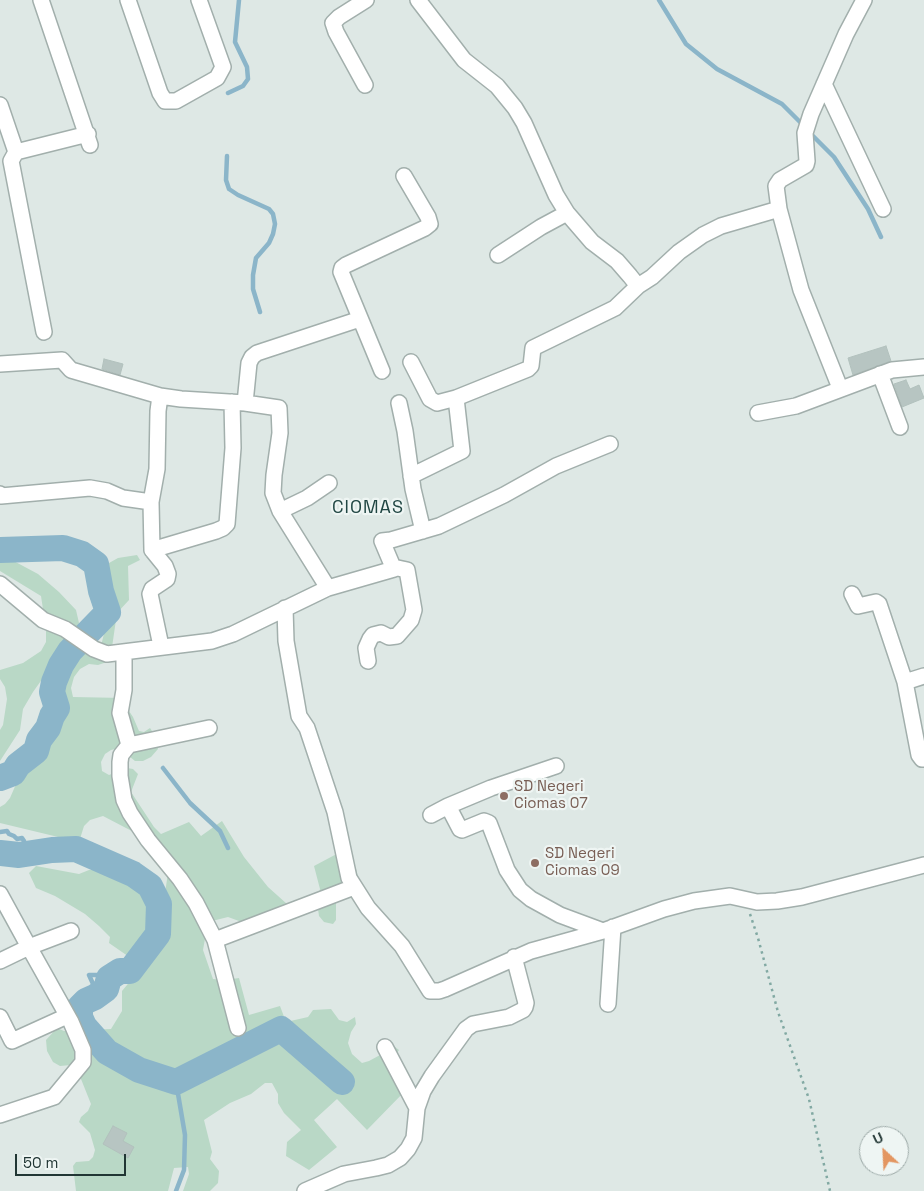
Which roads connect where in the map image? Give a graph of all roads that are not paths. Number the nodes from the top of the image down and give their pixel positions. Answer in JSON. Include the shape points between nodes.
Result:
{"nodes":[{"id":1,"x":41,"y":0,"type":"edge"},
{"id":2,"x":128,"y":0,"type":"edge"},
{"id":3,"x":199,"y":0,"type":"edge"},
{"id":4,"x":366,"y":0,"type":"edge"},
{"id":5,"x":418,"y":0,"type":"edge"},
{"id":6,"x":864,"y":0,"type":"edge"},
{"id":7,"x":824,"y":84,"type":"junction"},
{"id":8,"x":365,"y":85,"type":"dead end"},
{"id":9,"x":0,"y":105,"type":"edge"},
{"id":10,"x":5,"y":135,"type":"edge"},
{"id":11,"x":16,"y":152,"type":"junction"},
{"id":12,"x":404,"y":176,"type":"dead end"},
{"id":13,"x":779,"y":209,"type":"junction"},
{"id":14,"x":883,"y":209,"type":"dead end"},
{"id":15,"x":567,"y":213,"type":"junction"},
{"id":16,"x":498,"y":255,"type":"dead end"},
{"id":17,"x":638,"y":286,"type":"junction"},
{"id":18,"x":360,"y":319,"type":"junction"},
{"id":19,"x":44,"y":332,"type":"dead end"},
{"id":20,"x":411,"y":362,"type":"dead end"},
{"id":21,"x":0,"y":364,"type":"edge"},
{"id":22,"x":924,"y":367,"type":"edge"},
{"id":23,"x":382,"y":371,"type":"dead end"},
{"id":24,"x":880,"y":374,"type":"junction"},
{"id":25,"x":840,"y":388,"type":"junction"},
{"id":26,"x":160,"y":396,"type":"junction"},
{"id":27,"x":456,"y":398,"type":"junction"},
{"id":28,"x":238,"y":402,"type":"junction"},
{"id":29,"x":399,"y":403,"type":"dead end"},
{"id":30,"x":758,"y":413,"type":"dead end"},
{"id":31,"x":900,"y":427,"type":"dead end"},
{"id":32,"x":610,"y":444,"type":"dead end"},
{"id":33,"x":411,"y":476,"type":"junction"},
{"id":34,"x":329,"y":483,"type":"dead end"},
{"id":35,"x":0,"y":494,"type":"edge"},
{"id":36,"x":150,"y":502,"type":"junction"},
{"id":37,"x":280,"y":511,"type":"junction"},
{"id":38,"x":423,"y":531,"type":"junction"},
{"id":39,"x":152,"y":550,"type":"junction"},
{"id":40,"x":394,"y":568,"type":"junction"},
{"id":41,"x":0,"y":584,"type":"edge"},
{"id":42,"x":328,"y":588,"type":"junction"},
{"id":43,"x":852,"y":594,"type":"dead end"},
{"id":44,"x":285,"y":608,"type":"junction"},
{"id":45,"x":161,"y":646,"type":"junction"},
{"id":46,"x":124,"y":653,"type":"junction"},
{"id":47,"x":368,"y":661,"type":"dead end"},
{"id":48,"x":924,"y":676,"type":"edge"},
{"id":49,"x":905,"y":682,"type":"junction"},
{"id":50,"x":209,"y":728,"type":"dead end"},
{"id":51,"x":129,"y":745,"type":"junction"},
{"id":52,"x":924,"y":759,"type":"edge"},
{"id":53,"x":556,"y":766,"type":"dead end"},
{"id":54,"x":448,"y":806,"type":"junction"},
{"id":55,"x":431,"y":815,"type":"dead end"},
{"id":56,"x":924,"y":865,"type":"edge"},
{"id":57,"x":354,"y":886,"type":"junction"},
{"id":58,"x":0,"y":894,"type":"edge"},
{"id":59,"x":608,"y":929,"type":"junction"},
{"id":60,"x":71,"y":931,"type":"dead end"},
{"id":61,"x":215,"y":940,"type":"junction"},
{"id":62,"x":29,"y":947,"type":"junction"},
{"id":63,"x":514,"y":957,"type":"junction"},
{"id":64,"x":0,"y":961,"type":"edge"},
{"id":65,"x":608,"y":1004,"type":"dead end"},
{"id":66,"x":67,"y":1016,"type":"junction"},
{"id":67,"x":0,"y":1017,"type":"edge"},
{"id":68,"x":238,"y":1028,"type":"dead end"},
{"id":69,"x":6,"y":1043,"type":"edge"},
{"id":70,"x":385,"y":1047,"type":"dead end"},
{"id":71,"x":417,"y":1108,"type":"junction"},
{"id":72,"x":0,"y":1115,"type":"edge"},
{"id":73,"x":305,"y":1191,"type":"edge"}],
"edges":[{"from":1,"to":11,"type":"street","via":[[89,140]]},
{"from":2,"to":3,"type":"street","via":[[165,101],[176,101],[217,78],[223,66]]},
{"from":4,"to":8,"type":"street","via":[[333,23]]},
{"from":5,"to":15,"type":"street","via":[[464,60],[497,86],[516,108]]},
{"from":6,"to":7,"type":"street"},
{"from":7,"to":13,"type":"street","via":[[805,133],[806,165],[780,180],[776,186]]},
{"from":7,"to":14,"type":"street"},
{"from":9,"to":10,"type":"street"},
{"from":10,"to":11,"type":"street"},
{"from":11,"to":19,"type":"street","via":[[11,161]]},
{"from":12,"to":18,"type":"street","via":[[430,224],[342,268],[342,276]]},
{"from":13,"to":17,"type":"street","via":[[721,226],[704,235]]},
{"from":13,"to":25,"type":"street","via":[[801,290]]},
{"from":15,"to":16,"type":"street"},
{"from":15,"to":17,"type":"street"},
{"from":17,"to":27,"type":"street","via":[[615,308],[533,348],[528,369]]},
{"from":18,"to":23,"type":"street"},
{"from":18,"to":28,"type":"street","via":[[257,353],[249,363]]},
{"from":20,"to":27,"type":"street","via":[[433,402]]},
{"from":21,"to":26,"type":"street","via":[[62,360],[71,370]]},
{"from":22,"to":24,"type":"street"},
{"from":24,"to":25,"type":"street"},
{"from":24,"to":31,"type":"street"},
{"from":25,"to":30,"type":"street","via":[[796,406]]},
{"from":26,"to":28,"type":"street"},
{"from":26,"to":36,"type":"street","via":[[157,469]]},
{"from":27,"to":33,"type":"street","via":[[462,452]]},
{"from":28,"to":37,"type":"street","via":[[279,408],[280,433],[273,492]]},
{"from":28,"to":39,"type":"street","via":[[227,524],[216,531]]},
{"from":29,"to":33,"type":"street"},
{"from":32,"to":38,"type":"street","via":[[556,466],[504,495]]},
{"from":33,"to":38,"type":"street"},
{"from":34,"to":37,"type":"street"},
{"from":35,"to":36,"type":"street","via":[[90,488]]},
{"from":36,"to":39,"type":"street"},
{"from":37,"to":42,"type":"street"},
{"from":38,"to":40,"type":"street","via":[[382,541]]},
{"from":39,"to":45,"type":"street","via":[[168,574],[167,579],[150,594]]},
{"from":40,"to":42,"type":"street"},
{"from":40,"to":47,"type":"street","via":[[408,570],[413,616],[397,636],[373,635],[366,645]]},
{"from":41,"to":46,"type":"street","via":[[33,614],[65,629],[94,649],[107,654]]},
{"from":42,"to":44,"type":"street"},
{"from":43,"to":49,"type":"street","via":[[858,606],[879,604]]},
{"from":44,"to":45,"type":"street","via":[[212,642]]},
{"from":44,"to":57,"type":"street","via":[[286,641],[299,716],[307,728],[335,812],[349,878]]},
{"from":45,"to":46,"type":"street"},
{"from":46,"to":51,"type":"street","via":[[120,713]]},
{"from":48,"to":49,"type":"street"},
{"from":49,"to":52,"type":"street","via":[[919,755]]},
{"from":50,"to":51,"type":"street"},
{"from":51,"to":61,"type":"street","via":[[120,762],[124,800],[148,840],[196,903]]},
{"from":53,"to":54,"type":"street"},
{"from":54,"to":55,"type":"street"},
{"from":54,"to":59,"type":"street","via":[[462,830],[484,821],[489,823],[507,870],[531,900],[560,915]]},
{"from":56,"to":59,"type":"street","via":[[802,897],[766,902],[730,896],[694,901]]},
{"from":57,"to":61,"type":"street"},
{"from":57,"to":63,"type":"street","via":[[368,908],[402,946],[430,991],[445,989]]},
{"from":58,"to":62,"type":"street"},
{"from":59,"to":63,"type":"street"},
{"from":59,"to":65,"type":"street"},
{"from":60,"to":62,"type":"street"},
{"from":61,"to":68,"type":"street"},
{"from":62,"to":64,"type":"street"},
{"from":62,"to":66,"type":"street"},
{"from":63,"to":71,"type":"street","via":[[526,1006],[509,1017],[478,1023],[466,1029],[432,1076]]},
{"from":66,"to":69,"type":"street"},
{"from":66,"to":72,"type":"street","via":[[83,1050],[83,1062],[54,1097]]},
{"from":67,"to":69,"type":"street"},
{"from":70,"to":71,"type":"street"},
{"from":71,"to":73,"type":"street","via":[[414,1138],[400,1158],[376,1168],[344,1174]]}]}
